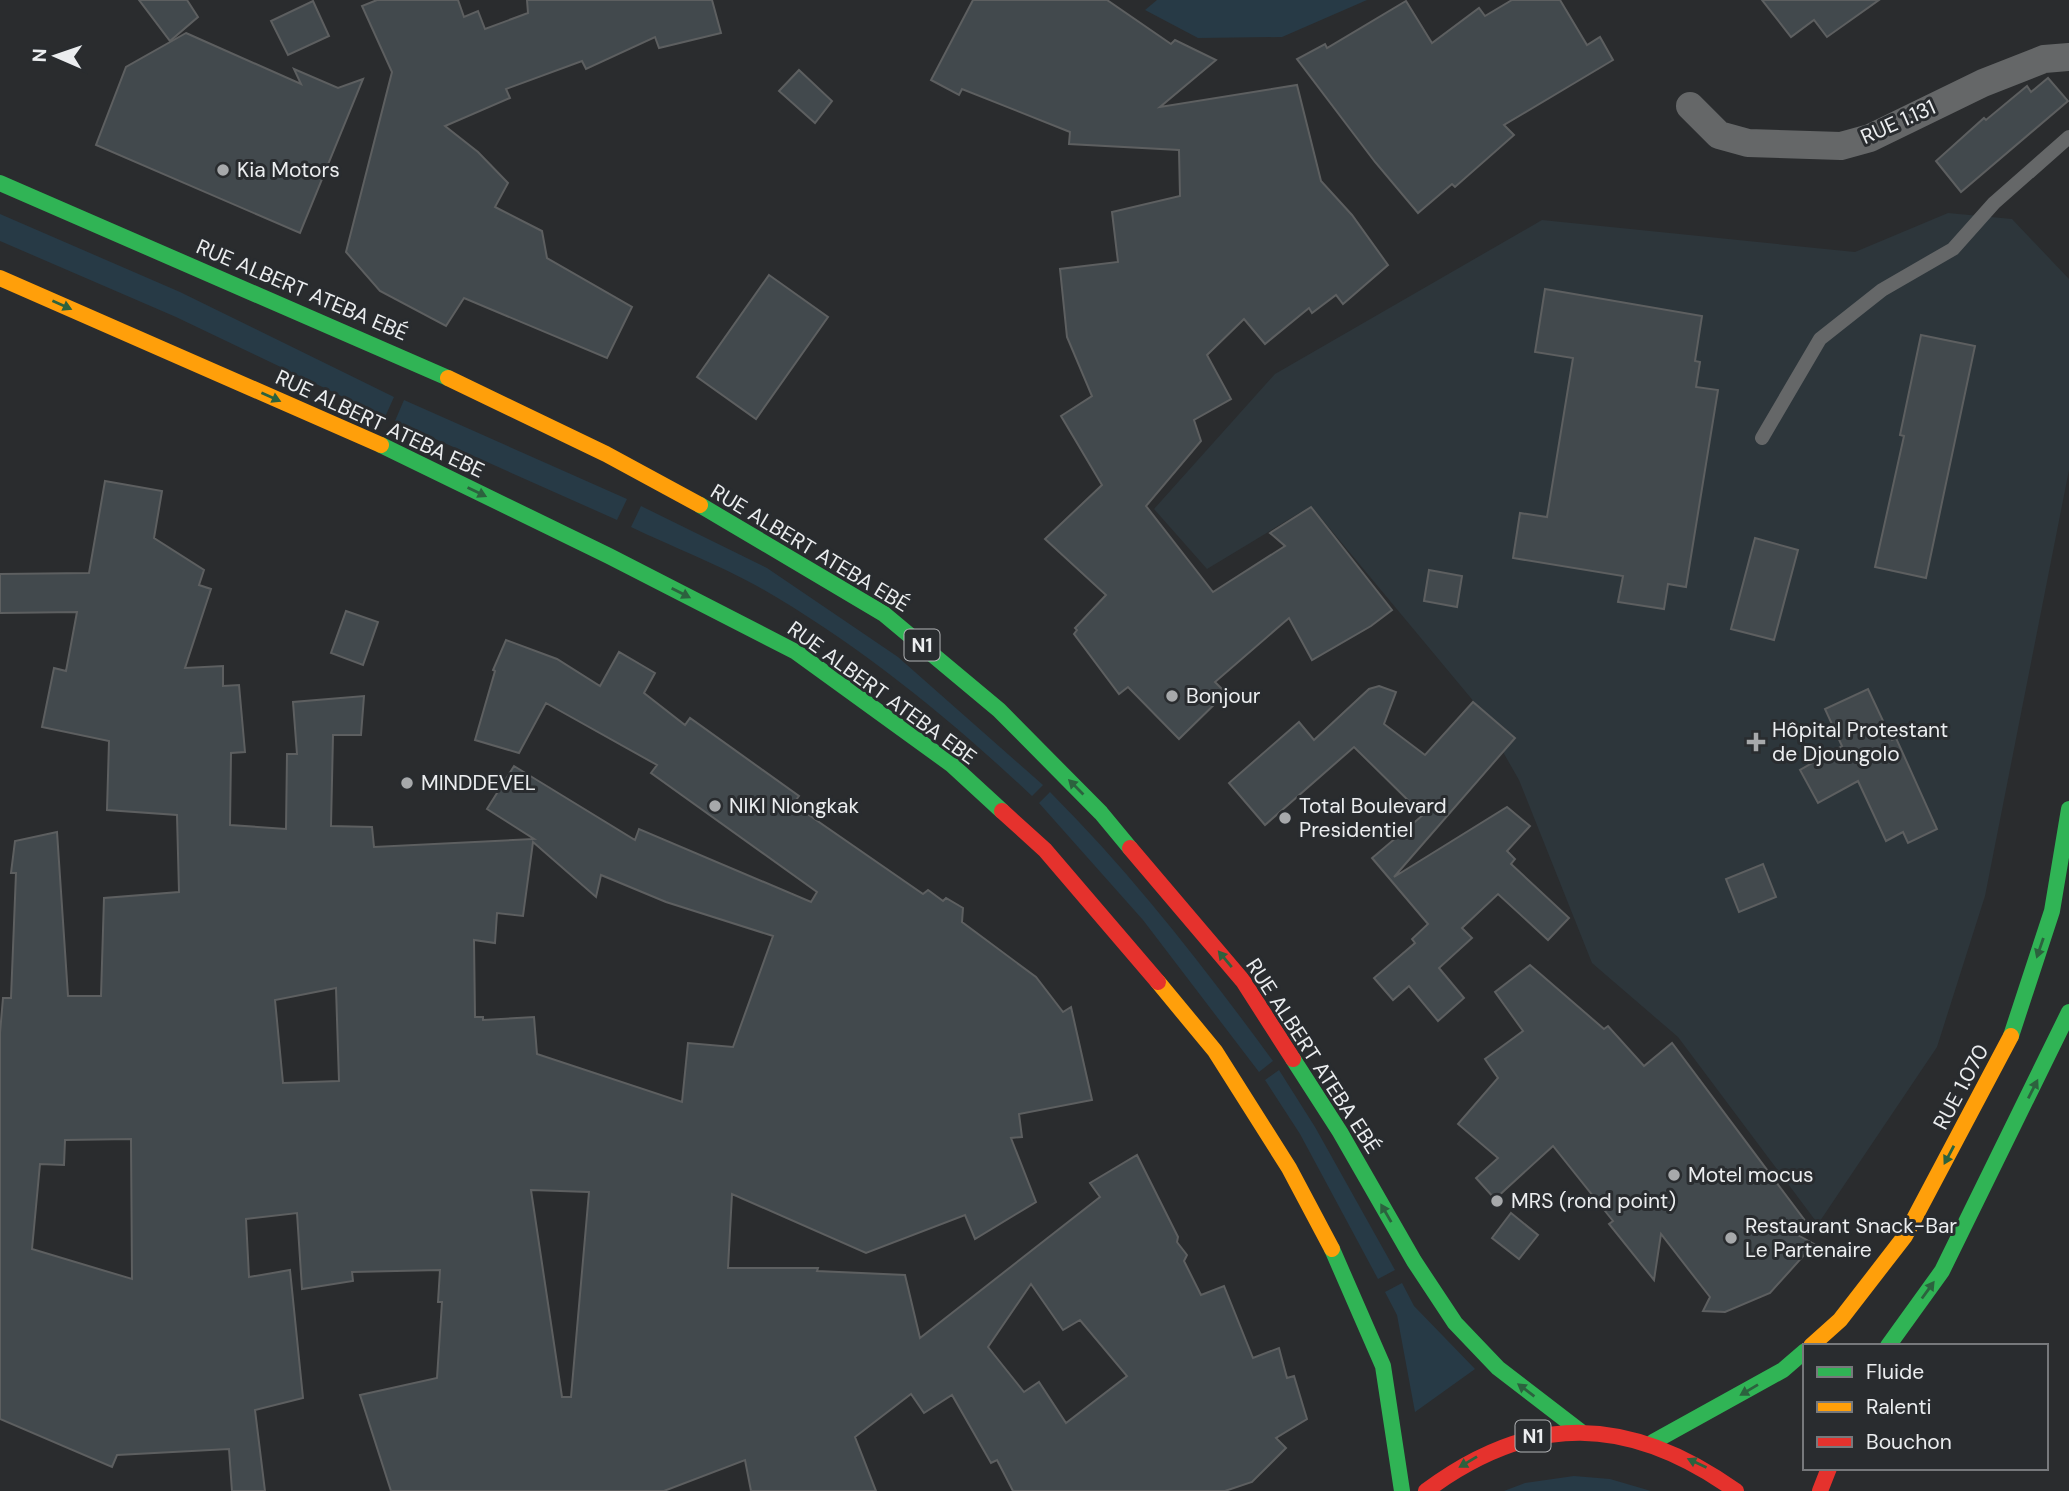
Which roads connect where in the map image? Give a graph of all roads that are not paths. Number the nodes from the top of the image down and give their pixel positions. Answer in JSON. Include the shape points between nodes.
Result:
{"nodes":[{"id":1,"x":2069,"y":57,"type":"edge"},
{"id":2,"x":1690,"y":106,"type":"dead end"},
{"id":3,"x":2069,"y":137,"type":"edge"},
{"id":4,"x":0,"y":183,"type":"edge"},
{"id":5,"x":0,"y":278,"type":"edge"},
{"id":6,"x":1762,"y":438,"type":"dead end"},
{"id":7,"x":2069,"y":809,"type":"edge"},
{"id":8,"x":2052,"y":911,"type":"junction"},
{"id":9,"x":2069,"y":915,"type":"edge"},
{"id":10,"x":2069,"y":1012,"type":"edge"},
{"id":11,"x":2062,"y":1042,"type":"edge"},
{"id":12,"x":1813,"y":1344,"type":"edge"},
{"id":13,"x":1889,"y":1344,"type":"edge"},
{"id":14,"x":1803,"y":1353,"type":"edge"},
{"id":15,"x":1580,"y":1431,"type":"junction"},
{"id":16,"x":1653,"y":1442,"type":"junction"},
{"id":17,"x":1828,"y":1470,"type":"edge"},
{"id":18,"x":1402,"y":1491,"type":"edge"},
{"id":19,"x":1426,"y":1491,"type":"edge"},
{"id":20,"x":1736,"y":1491,"type":"edge"},
{"id":21,"x":1821,"y":1491,"type":"edge"}],
"edges":[{"from":1,"to":2,"type":"street","name":"RUE 1.131","via":[[2044,59],[1870,138],[1841,146],[1748,142],[1720,135]]},
{"from":3,"to":6,"type":"lane","via":[[1994,203],[1953,249],[1882,290],[1820,339]]},
{"from":15,"to":4,"type":"main road","name":"RUE ALBERT ATEBA EBÉ","number":"N1","one_way":true,"via":[[1497,1368],[1455,1323],[1243,981],[1101,813],[999,709],[884,614],[732,522],[606,454],[409,359]]},
{"from":5,"to":18,"type":"main road","name":"RUE ALBERT ATEBA EBE","one_way":true,"via":[[389,449],[609,556],[796,652],[952,765],[1045,850],[1135,954],[1215,1051],[1289,1168],[1338,1260],[1383,1366]]},
{"from":7,"to":8,"type":"main road","name":"RUE 1.070"},
{"from":8,"to":9,"type":"main road"},
{"from":8,"to":12,"type":"main road","name":"RUE 1.070","one_way":true,"via":[[2006,1050],[1905,1236],[1840,1320]]},
{"from":10,"to":11,"type":"main road"},
{"from":13,"to":11,"type":"main road","one_way":true,"via":[[1942,1271]]},
{"from":14,"to":16,"type":"main road","one_way":true,"via":[[1783,1370]]},
{"from":15,"to":16,"type":"main road","number":"N1"},
{"from":15,"to":19,"type":"main road","number":"N1","one_way":true,"via":[[1530,1437],[1483,1452]]},
{"from":20,"to":16,"type":"main road","number":"N1","one_way":true,"via":[[1709,1468]]},
{"from":17,"to":21,"type":"main road"}]}
